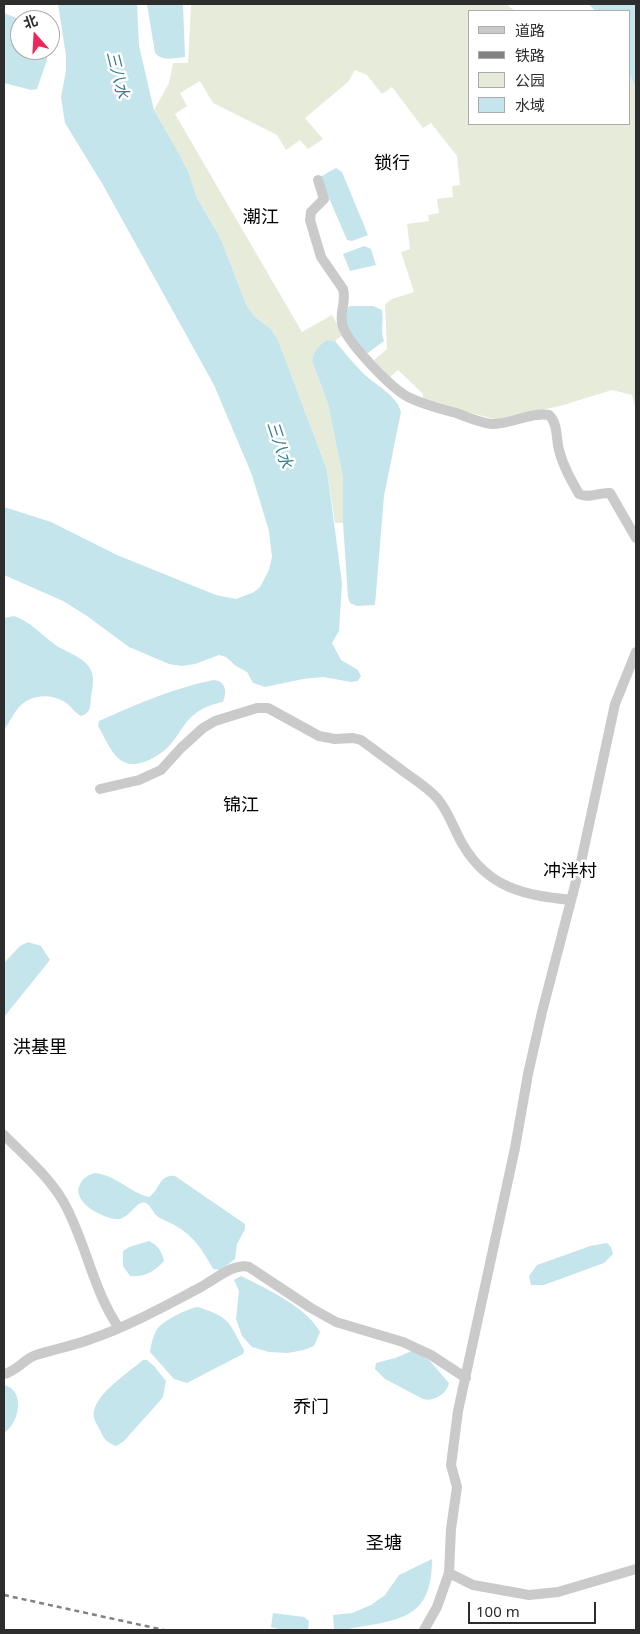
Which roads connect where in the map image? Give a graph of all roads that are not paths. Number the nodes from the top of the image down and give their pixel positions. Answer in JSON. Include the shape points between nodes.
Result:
{"nodes":[{"id":1,"x":318,"y":180,"type":"dead end"},
{"id":2,"x":636,"y":538,"type":"edge"},
{"id":3,"x":636,"y":652,"type":"edge"},
{"id":4,"x":100,"y":789,"type":"dead end"},
{"id":5,"x":571,"y":900,"type":"junction"},
{"id":6,"x":4,"y":1135,"type":"edge"},
{"id":7,"x":119,"y":1328,"type":"junction"},
{"id":8,"x":4,"y":1374,"type":"edge"},
{"id":9,"x":466,"y":1378,"type":"junction"},
{"id":10,"x":636,"y":1568,"type":"edge"},
{"id":11,"x":449,"y":1574,"type":"junction"},
{"id":12,"x":424,"y":1630,"type":"edge"}],
"edges":[{"from":1,"to":2,"type":"street","via":[[324,199],[311,212],[310,220],[321,257],[343,289],[341,322],[357,349],[403,394],[419,402],[491,424],[549,415],[555,424],[558,449],[579,494],[610,493]]},
{"from":3,"to":5,"type":"street","via":[[615,704]]},
{"from":4,"to":5,"type":"street","via":[[139,780],[161,770],[203,728],[215,721],[257,708],[268,708],[318,736],[358,739],[420,783],[437,797],[464,847],[496,881],[516,891]]},
{"from":5,"to":9,"type":"street","via":[[528,1074]]},
{"from":6,"to":7,"type":"street","via":[[46,1178],[62,1200],[107,1310]]},
{"from":7,"to":8,"type":"street","via":[[34,1356]]},
{"from":7,"to":9,"type":"street","via":[[244,1265],[336,1322],[403,1342],[432,1355]]},
{"from":9,"to":11,"type":"street","via":[[451,1464],[457,1487]]},
{"from":10,"to":11,"type":"street","via":[[558,1592],[529,1595],[472,1585]]},
{"from":11,"to":12,"type":"street"}]}
